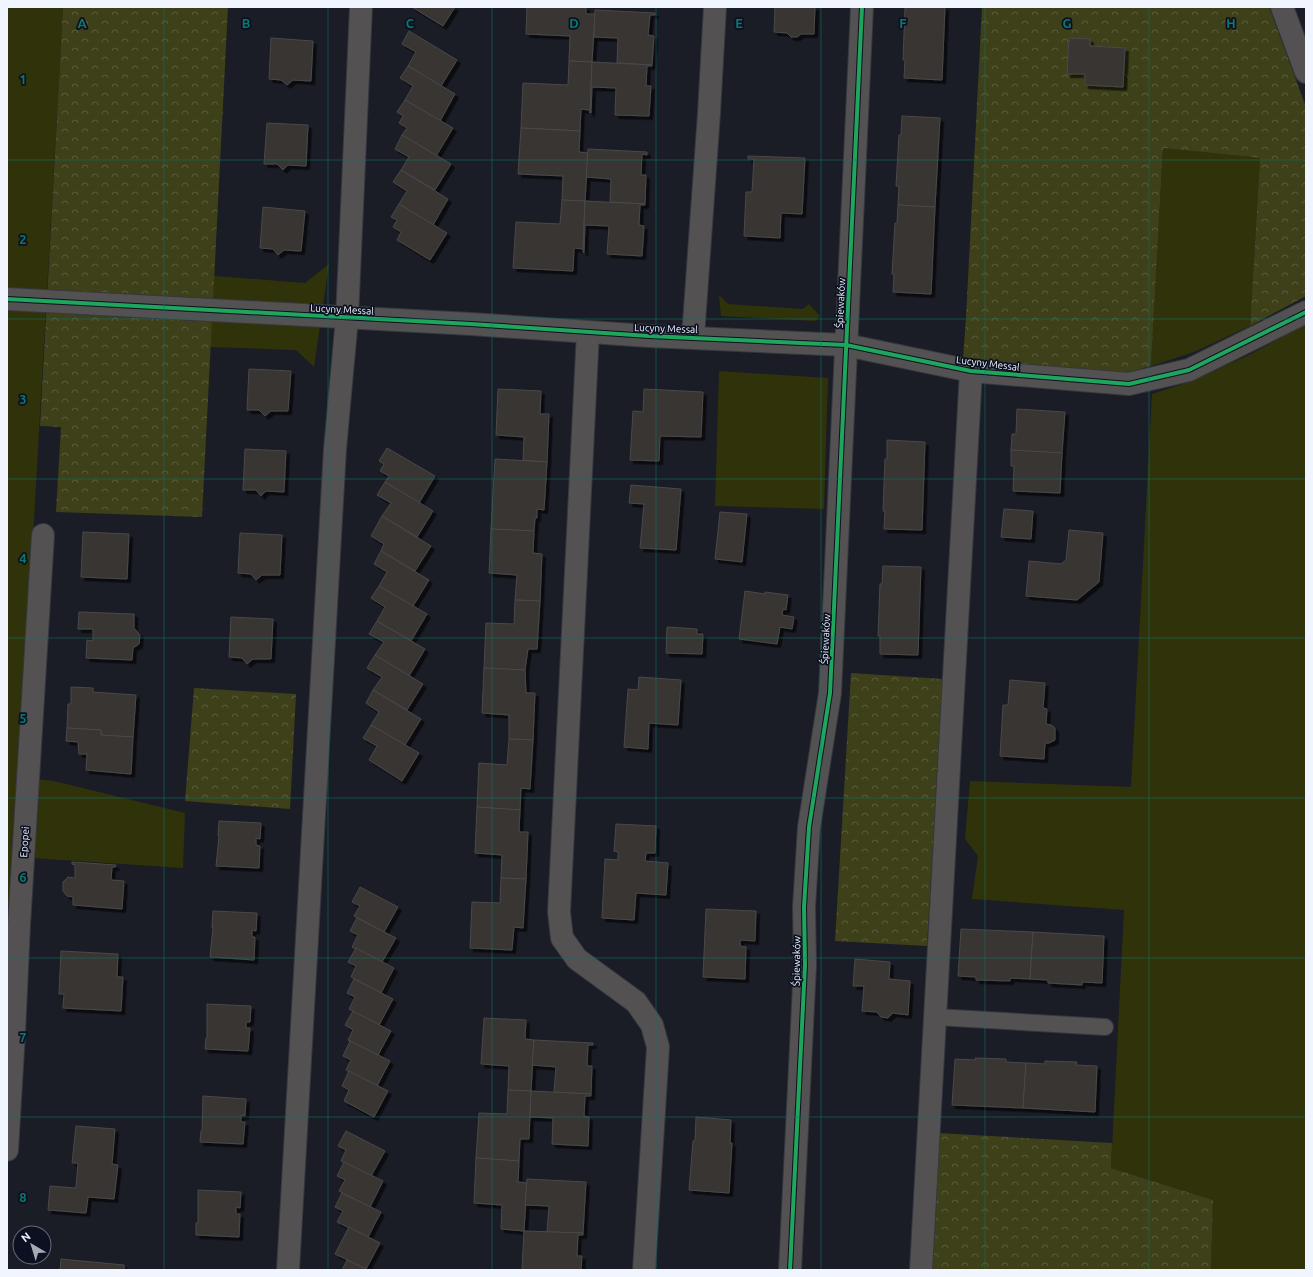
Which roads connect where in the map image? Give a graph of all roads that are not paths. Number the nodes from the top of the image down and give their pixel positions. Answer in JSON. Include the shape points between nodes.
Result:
{"nodes":[{"id":1,"x":361,"y":7,"type":"edge"},
{"id":2,"x":715,"y":7,"type":"edge"},
{"id":3,"x":862,"y":7,"type":"edge"},
{"id":4,"x":1282,"y":7,"type":"edge"},
{"id":5,"x":1306,"y":72,"type":"edge"},
{"id":6,"x":7,"y":299,"type":"edge"},
{"id":7,"x":1306,"y":312,"type":"edge"},
{"id":8,"x":347,"y":318,"type":"junction"},
{"id":9,"x":588,"y":332,"type":"junction"},
{"id":10,"x":693,"y":337,"type":"junction"},
{"id":11,"x":846,"y":345,"type":"junction"},
{"id":12,"x":971,"y":371,"type":"junction"},
{"id":13,"x":43,"y":535,"type":"dead end"},
{"id":14,"x":936,"y":1017,"type":"junction"},
{"id":15,"x":1105,"y":1028,"type":"dead end"},
{"id":16,"x":7,"y":1150,"type":"edge"},
{"id":17,"x":288,"y":1270,"type":"edge"},
{"id":18,"x":644,"y":1270,"type":"edge"},
{"id":19,"x":790,"y":1270,"type":"edge"},
{"id":20,"x":921,"y":1270,"type":"edge"}],
"edges":[{"from":1,"to":8,"type":"street"},
{"from":2,"to":10,"type":"street"},
{"from":3,"to":11,"type":"street","name":"Śpiewaków"},
{"from":4,"to":5,"type":"street"},
{"from":6,"to":8,"type":"street","name":"Lucyny Messal"},
{"from":7,"to":12,"type":"street","name":"Lucyny Messal","via":[[1189,370],[1129,384]]},
{"from":8,"to":9,"type":"street","name":"Lucyny Messal"},
{"from":8,"to":17,"type":"street","via":[[334,457]]},
{"from":9,"to":10,"type":"street","name":"Lucyny Messal"},
{"from":9,"to":18,"type":"street","via":[[559,912],[562,938],[577,959],[636,1002],[652,1025],[658,1048]]},
{"from":10,"to":11,"type":"street","name":"Lucyny Messal"},
{"from":11,"to":12,"type":"street","name":"Lucyny Messal"},
{"from":11,"to":19,"type":"street","name":"Śpiewaków","via":[[830,693],[808,827],[804,907],[805,973]]},
{"from":12,"to":14,"type":"street"},
{"from":13,"to":16,"type":"street","name":"Epopei"},
{"from":14,"to":15,"type":"lane"},
{"from":14,"to":20,"type":"street"}]}
